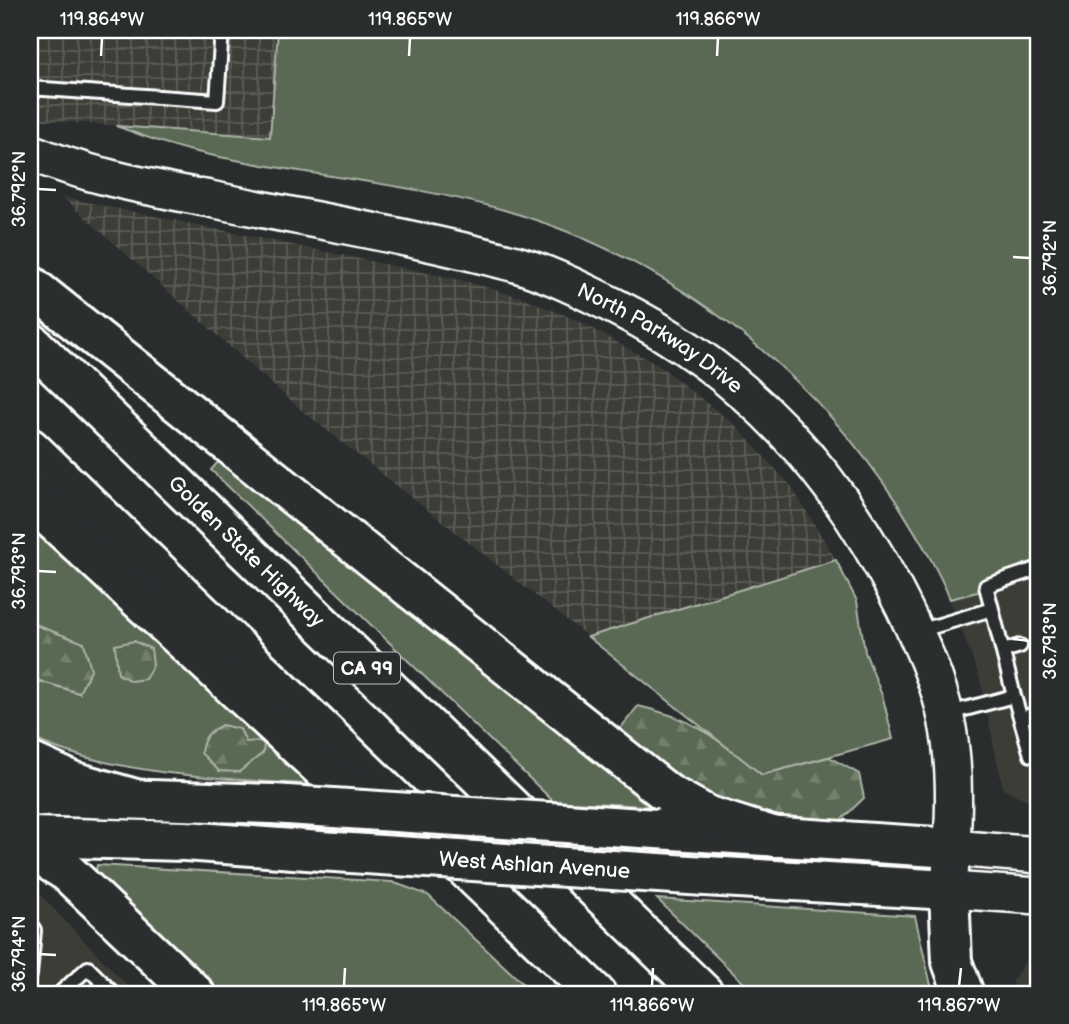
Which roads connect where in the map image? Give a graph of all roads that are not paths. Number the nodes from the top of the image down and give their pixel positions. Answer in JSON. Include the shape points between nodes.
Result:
{"nodes":[{"id":1,"x":222,"y":30,"type":"edge"},
{"id":2,"x":30,"y":88,"type":"edge"},
{"id":3,"x":30,"y":152,"type":"edge"},
{"id":4,"x":30,"y":285,"type":"edge"},
{"id":5,"x":30,"y":342,"type":"edge"},
{"id":6,"x":30,"y":447,"type":"edge"},
{"id":7,"x":30,"y":499,"type":"edge"},
{"id":8,"x":1039,"y":568,"type":"edge"},
{"id":9,"x":992,"y":609,"type":"junction"},
{"id":10,"x":916,"y":632,"type":"junction"},
{"id":11,"x":1020,"y":646,"type":"dead end"},
{"id":12,"x":1003,"y":651,"type":"junction"},
{"id":13,"x":1014,"y":696,"type":"junction"},
{"id":14,"x":1039,"y":713,"type":"edge"},
{"id":15,"x":946,"y":714,"type":"junction"},
{"id":16,"x":1021,"y":718,"type":"junction"},
{"id":17,"x":1039,"y":753,"type":"edge"},
{"id":18,"x":30,"y":762,"type":"edge"},
{"id":19,"x":30,"y":796,"type":"edge"},
{"id":20,"x":132,"y":798,"type":"junction"},
{"id":21,"x":30,"y":837,"type":"edge"},
{"id":22,"x":775,"y":837,"type":"junction"},
{"id":23,"x":952,"y":848,"type":"junction"},
{"id":24,"x":30,"y":849,"type":"edge"},
{"id":25,"x":1039,"y":855,"type":"edge"},
{"id":26,"x":949,"y":890,"type":"junction"},
{"id":27,"x":1039,"y":896,"type":"edge"},
{"id":28,"x":30,"y":924,"type":"edge"},
{"id":29,"x":30,"y":975,"type":"edge"},
{"id":30,"x":595,"y":993,"type":"edge"},
{"id":31,"x":59,"y":994,"type":"edge"},
{"id":32,"x":114,"y":994,"type":"edge"},
{"id":33,"x":195,"y":994,"type":"edge"},
{"id":34,"x":704,"y":994,"type":"edge"},
{"id":35,"x":964,"y":994,"type":"edge"}],
"edges":[{"from":1,"to":2,"type":"lane","via":[[218,101]]},
{"from":3,"to":10,"type":"street","name":"North Parkway Drive","via":[[103,177],[520,265],[639,318],[740,387],[784,429],[859,524]]},
{"from":4,"to":22,"type":"main road","via":[[668,794],[708,816]]},
{"from":5,"to":34,"type":"main road","name":"Golden State Highway","number":"CA 99"},
{"from":6,"to":30,"type":"main road"},
{"from":7,"to":30,"type":"main road","via":[[472,907]]},
{"from":8,"to":9,"type":"lane","via":[[986,586]]},
{"from":9,"to":10,"type":"lane"},
{"from":9,"to":12,"type":"lane"},
{"from":10,"to":15,"type":"street","name":"North Parkway Drive"},
{"from":11,"to":12,"type":"lane"},
{"from":12,"to":13,"type":"lane"},
{"from":13,"to":15,"type":"lane"},
{"from":13,"to":16,"type":"lane"},
{"from":14,"to":16,"type":"lane"},
{"from":15,"to":23,"type":"street","name":"North Parkway Drive","via":[[953,770]]},
{"from":16,"to":17,"type":"lane","via":[[1031,755]]},
{"from":18,"to":20,"type":"main road"},
{"from":19,"to":20,"type":"main road","name":"West Ashlan Avenue"},
{"from":20,"to":22,"type":"main road","name":"West Ashlan Avenue","bridge":true},
{"from":21,"to":26,"type":"main road","name":"West Ashlan Avenue","bridge":true,"via":[[185,841]]},
{"from":22,"to":23,"type":"main road","name":"West Ashlan Avenue"},
{"from":23,"to":25,"type":"street","name":"West Ashlan Avenue"},
{"from":23,"to":26,"type":"street","name":"North Parkway Drive"},
{"from":24,"to":33,"type":"main road","via":[[67,872]]},
{"from":26,"to":27,"type":"street","name":"West Ashlan Avenue"},
{"from":26,"to":35,"type":"main road","via":[[952,962]]},
{"from":28,"to":29,"type":"lane","via":[[34,930]]},
{"from":31,"to":32,"type":"lane","via":[[88,968]]}]}
